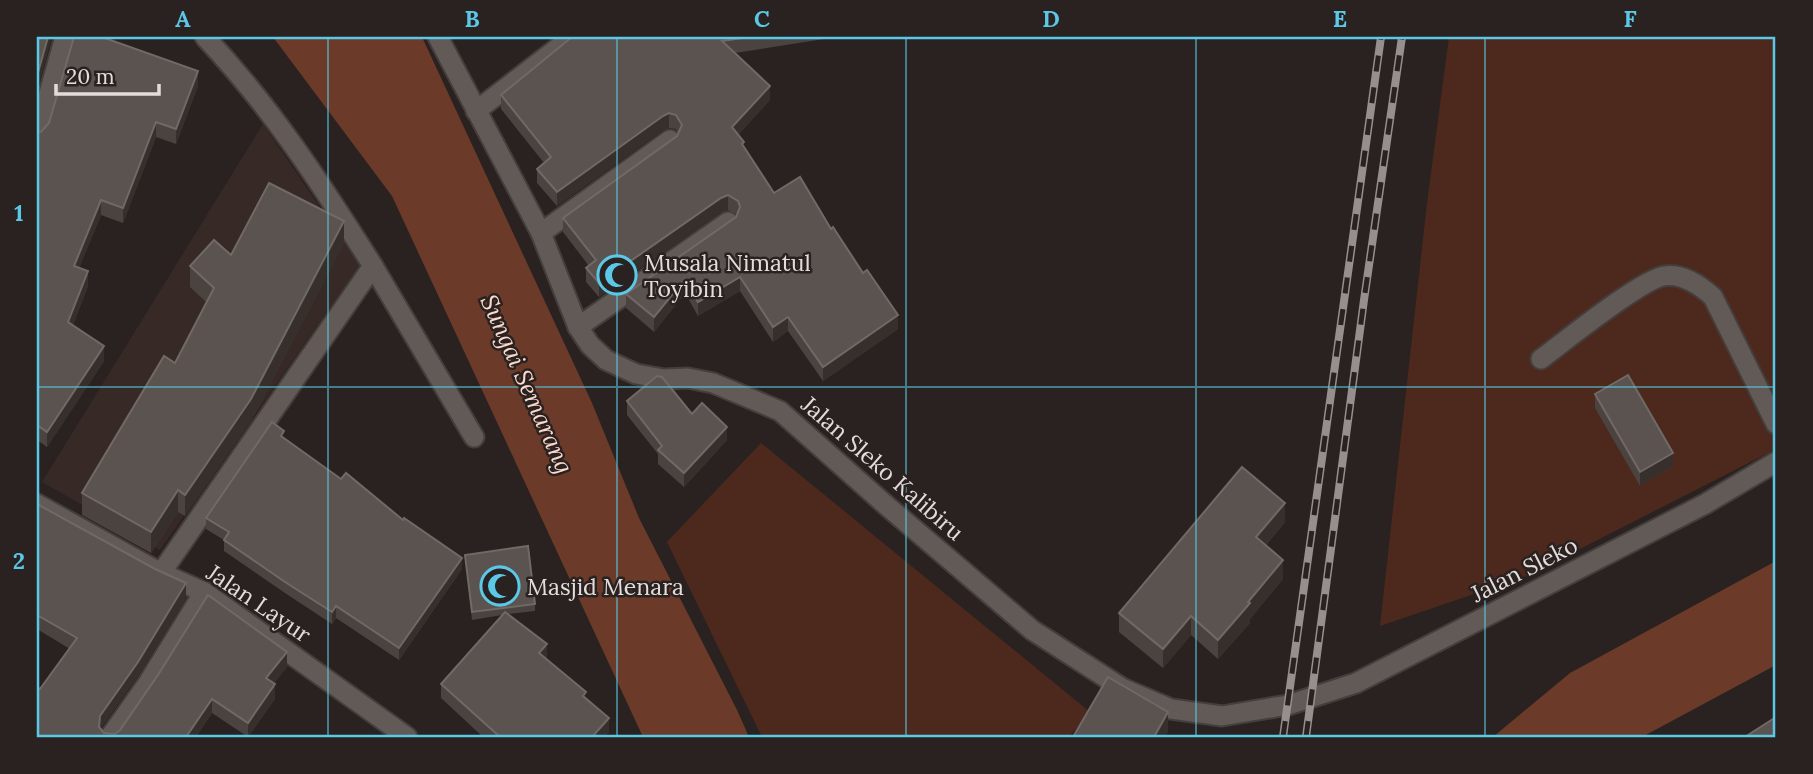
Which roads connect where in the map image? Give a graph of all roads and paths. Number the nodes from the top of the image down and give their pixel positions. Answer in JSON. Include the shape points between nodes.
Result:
{"nodes":[{"id":1,"x":65,"y":37,"type":"edge"},
{"id":2,"x":205,"y":37,"type":"edge"},
{"id":3,"x":438,"y":37,"type":"edge"},
{"id":4,"x":572,"y":37,"type":"edge"},
{"id":5,"x":476,"y":111,"type":"junction"},
{"id":6,"x":37,"y":135,"type":"edge"},
{"id":7,"x":670,"y":139,"type":"edge"},
{"id":8,"x":728,"y":222,"type":"edge"},
{"id":9,"x":541,"y":233,"type":"junction"},
{"id":10,"x":373,"y":266,"type":"junction"},
{"id":11,"x":578,"y":327,"type":"junction"},
{"id":12,"x":1541,"y":359,"type":"dead end"},
{"id":13,"x":1776,"y":424,"type":"edge"},
{"id":14,"x":474,"y":437,"type":"dead end"},
{"id":15,"x":1776,"y":462,"type":"edge"},
{"id":16,"x":37,"y":504,"type":"edge"},
{"id":17,"x":161,"y":573,"type":"junction"},
{"id":18,"x":204,"y":592,"type":"junction"},
{"id":19,"x":1288,"y":705,"type":"joint"},
{"id":20,"x":110,"y":737,"type":"edge"},
{"id":21,"x":407,"y":737,"type":"edge"}],
"edges":[{"from":1,"to":6,"type":"street"},
{"from":2,"to":10,"type":"street","via":[[241,75],[303,157]]},
{"from":3,"to":5,"type":"street","name":"Jalan Sleko Kalibiru"},
{"from":4,"to":5,"type":"street"},
{"from":5,"to":9,"type":"street","name":"Jalan Sleko Kalibiru"},
{"from":7,"to":9,"type":"street"},
{"from":8,"to":11,"type":"street"},
{"from":9,"to":11,"type":"street","name":"Jalan Sleko Kalibiru"},
{"from":10,"to":14,"type":"street"},
{"from":10,"to":17,"type":"street"},
{"from":11,"to":19,"type":"street","name":"Jalan Sleko Kalibiru","via":[[606,360],[624,369],[664,379],[713,383],[780,411],[1032,630],[1122,688],[1171,709],[1222,716]]},
{"from":12,"to":13,"type":"street","via":[[1641,286],[1664,276],[1682,278],[1713,297]]},
{"from":15,"to":19,"type":"street","name":"Jalan Sleko","via":[[1705,504],[1356,683]]},
{"from":16,"to":17,"type":"street","name":"Jalan Layur"},
{"from":17,"to":18,"type":"street","name":"Jalan Layur"},
{"from":18,"to":20,"type":"street"},
{"from":18,"to":21,"type":"street","name":"Jalan Layur"}]}
